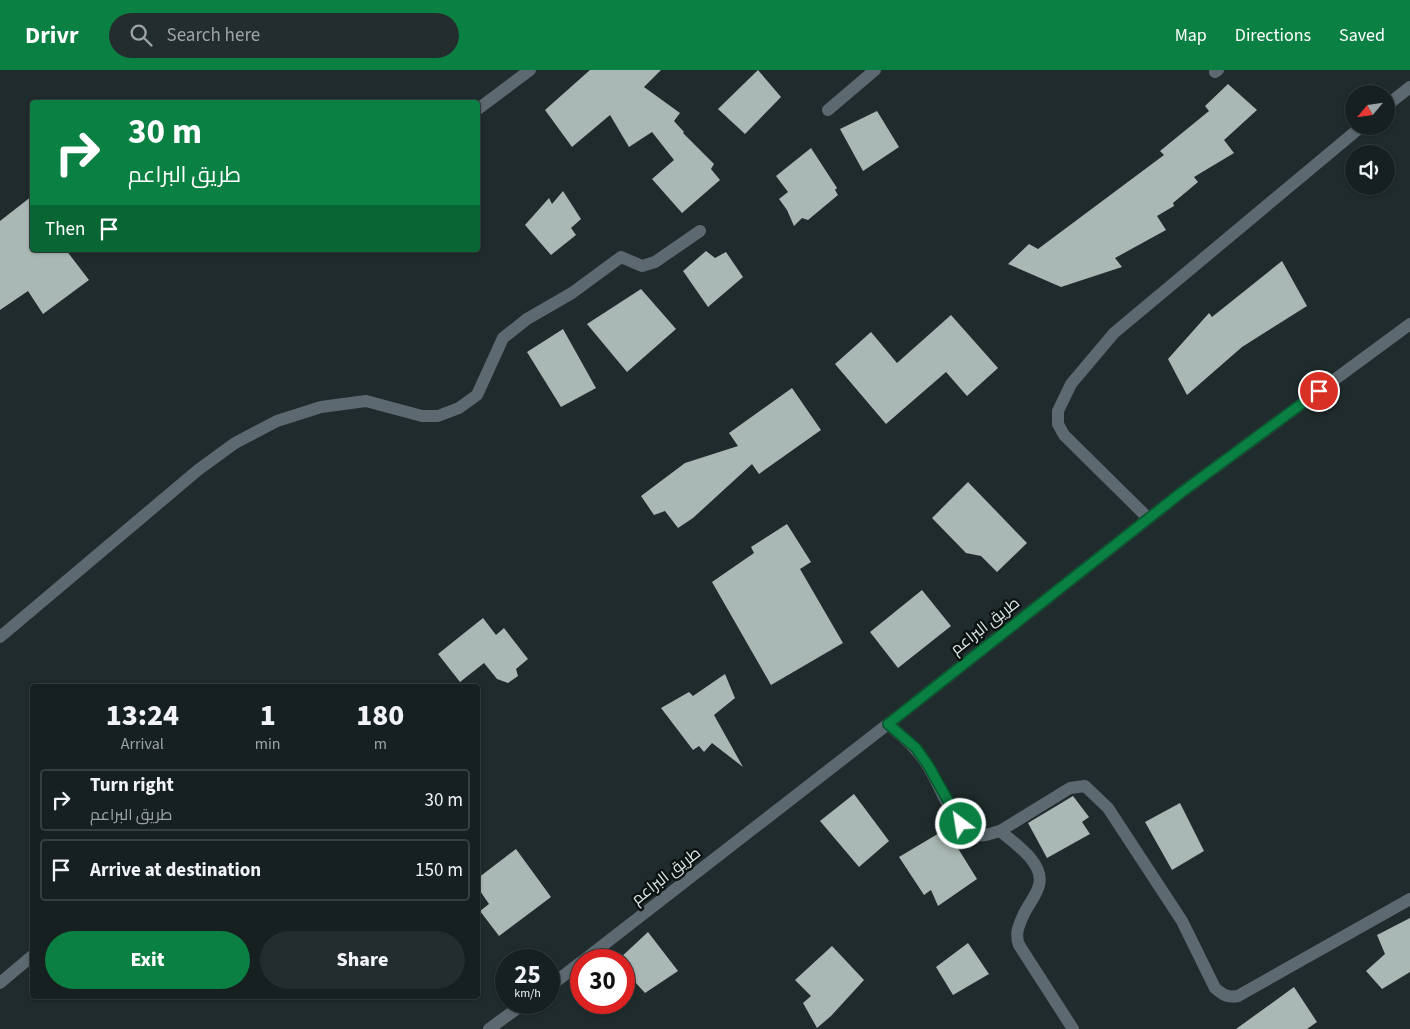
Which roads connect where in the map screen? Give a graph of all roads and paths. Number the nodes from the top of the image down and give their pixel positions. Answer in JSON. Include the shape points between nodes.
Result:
{"nodes":[{"id":1,"x":530,"y":70,"type":"edge"},
{"id":2,"x":875,"y":70,"type":"edge"},
{"id":3,"x":1410,"y":86,"type":"edge"},
{"id":4,"x":1395,"y":98,"type":"edge"},
{"id":5,"x":480,"y":108,"type":"edge"},
{"id":6,"x":828,"y":110,"type":"dead end"},
{"id":7,"x":1351,"y":135,"type":"edge"},
{"id":8,"x":700,"y":231,"type":"dead end"},
{"id":9,"x":1410,"y":324,"type":"edge"},
{"id":10,"x":1148,"y":518,"type":"junction"},
{"id":11,"x":0,"y":637,"type":"edge"},
{"id":12,"x":888,"y":724,"type":"junction"},
{"id":13,"x":1000,"y":832,"type":"junction"},
{"id":14,"x":1410,"y":899,"type":"edge"},
{"id":15,"x":598,"y":949,"type":"edge"},
{"id":16,"x":30,"y":958,"type":"edge"},
{"id":17,"x":570,"y":971,"type":"edge"},
{"id":18,"x":560,"y":979,"type":"edge"},
{"id":19,"x":0,"y":983,"type":"edge"},
{"id":20,"x":510,"y":1014,"type":"edge"},
{"id":21,"x":489,"y":1029,"type":"edge"},
{"id":22,"x":1073,"y":1029,"type":"edge"}],
"edges":[{"from":1,"to":5,"type":"street"},
{"from":2,"to":6,"type":"street"},
{"from":3,"to":4,"type":"street"},
{"from":7,"to":10,"type":"street","via":[[1114,333],[1071,384],[1058,411],[1058,424],[1064,435]]},
{"from":8,"to":11,"type":"street","via":[[655,262],[642,266],[621,257],[572,293],[527,318],[503,338],[477,395],[459,408],[438,416],[422,416],[366,401],[321,407],[277,422],[236,443],[198,470]]},
{"from":9,"to":10,"type":"street","name":"طريق البراعم"},
{"from":10,"to":12,"type":"street","name":"طريق البراعم"},
{"from":12,"to":13,"type":"street","via":[[916,748],[961,824],[974,834]]},
{"from":12,"to":15,"type":"street","name":"طريق البراعم"},
{"from":13,"to":14,"type":"street","via":[[1070,788],[1085,786],[1108,808],[1182,921],[1215,988],[1231,998]]},
{"from":13,"to":22,"type":"street","via":[[1023,851],[1040,875],[1039,886],[1016,936]]},
{"from":16,"to":19,"type":"street"},
{"from":17,"to":18,"type":"street","name":"طريق البراعم"},
{"from":20,"to":21,"type":"street"}]}
